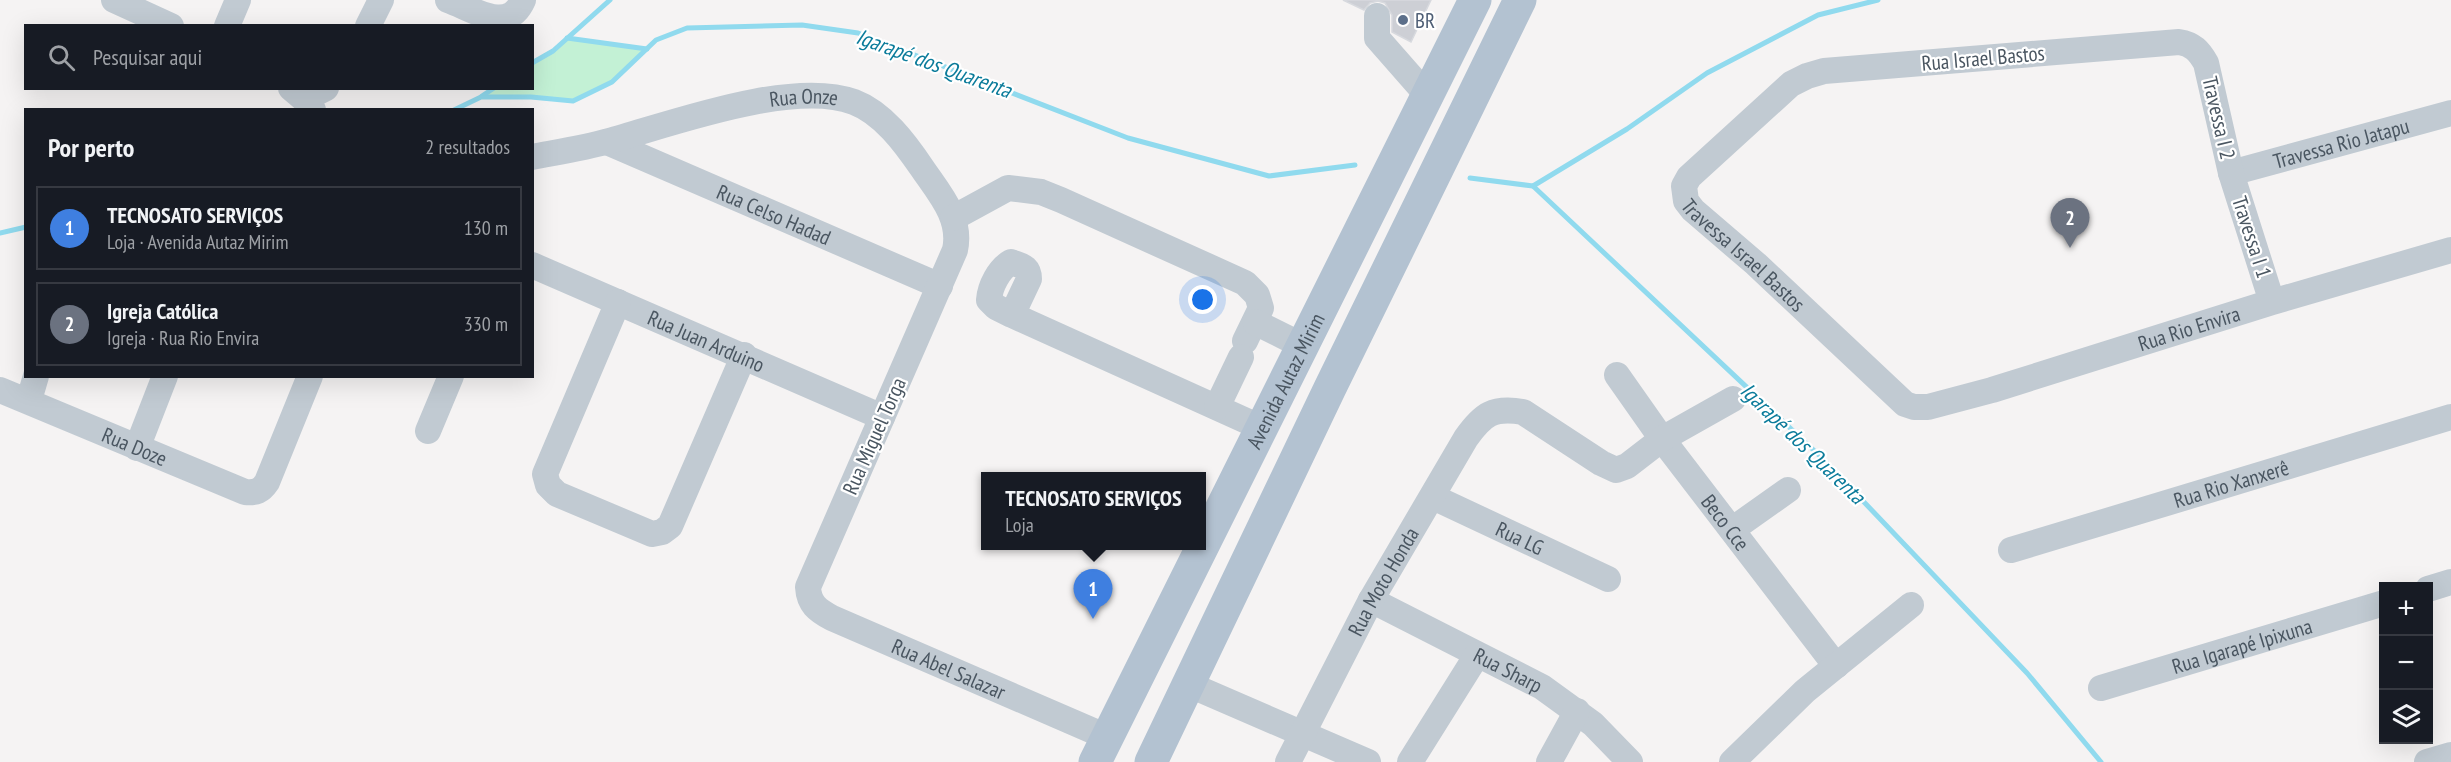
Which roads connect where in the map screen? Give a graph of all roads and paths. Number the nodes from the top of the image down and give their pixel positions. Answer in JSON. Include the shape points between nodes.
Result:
{"nodes":[{"id":1,"x":114,"y":0,"type":"edge"},
{"id":2,"x":238,"y":0,"type":"edge"},
{"id":3,"x":381,"y":0,"type":"edge"},
{"id":4,"x":448,"y":0,"type":"edge"},
{"id":5,"x":523,"y":0,"type":"edge"},
{"id":6,"x":1475,"y":0,"type":"edge"},
{"id":7,"x":1520,"y":0,"type":"edge"},
{"id":8,"x":1377,"y":16,"type":"dead end"},
{"id":9,"x":167,"y":24,"type":"edge"},
{"id":10,"x":228,"y":24,"type":"edge"},
{"id":11,"x":369,"y":24,"type":"edge"},
{"id":12,"x":2179,"y":42,"type":"joint"},
{"id":13,"x":1791,"y":84,"type":"joint"},
{"id":14,"x":1427,"y":95,"type":"junction"},
{"id":15,"x":2451,"y":113,"type":"edge"},
{"id":16,"x":607,"y":142,"type":"junction"},
{"id":17,"x":534,"y":157,"type":"edge"},
{"id":18,"x":2232,"y":173,"type":"junction"},
{"id":19,"x":953,"y":218,"type":"junction"},
{"id":20,"x":2451,"y":250,"type":"edge"},
{"id":21,"x":534,"y":266,"type":"edge"},
{"id":22,"x":940,"y":285,"type":"junction"},
{"id":23,"x":618,"y":302,"type":"junction"},
{"id":24,"x":2272,"y":302,"type":"junction"},
{"id":25,"x":1012,"y":315,"type":"dead end"},
{"id":26,"x":1247,"y":340,"type":"junction"},
{"id":27,"x":744,"y":355,"type":"junction"},
{"id":28,"x":1297,"y":358,"type":"junction"},
{"id":29,"x":1617,"y":375,"type":"dead end"},
{"id":30,"x":164,"y":378,"type":"edge"},
{"id":31,"x":309,"y":378,"type":"edge"},
{"id":32,"x":450,"y":378,"type":"edge"},
{"id":33,"x":33,"y":388,"type":"edge"},
{"id":34,"x":1330,"y":388,"type":"junction"},
{"id":35,"x":0,"y":390,"type":"edge"},
{"id":36,"x":1732,"y":399,"type":"dead end"},
{"id":37,"x":1217,"y":407,"type":"junction"},
{"id":38,"x":1928,"y":407,"type":"joint"},
{"id":39,"x":882,"y":417,"type":"junction"},
{"id":40,"x":2451,"y":417,"type":"edge"},
{"id":41,"x":1262,"y":428,"type":"junction"},
{"id":42,"x":428,"y":431,"type":"dead end"},
{"id":43,"x":1662,"y":439,"type":"junction"},
{"id":44,"x":137,"y":448,"type":"junction"},
{"id":45,"x":1788,"y":490,"type":"dead end"},
{"id":46,"x":1433,"y":497,"type":"junction"},
{"id":47,"x":1733,"y":529,"type":"junction"},
{"id":48,"x":1206,"y":530,"type":"edge"},
{"id":49,"x":1195,"y":550,"type":"edge"},
{"id":50,"x":2011,"y":550,"type":"dead end"},
{"id":51,"x":1608,"y":579,"type":"dead end"},
{"id":52,"x":2451,"y":582,"type":"edge"},
{"id":53,"x":808,"y":587,"type":"joint"},
{"id":54,"x":2433,"y":587,"type":"edge"},
{"id":55,"x":1371,"y":600,"type":"junction"},
{"id":56,"x":1911,"y":605,"type":"dead end"},
{"id":57,"x":2379,"y":605,"type":"edge"},
{"id":58,"x":1477,"y":655,"type":"junction"},
{"id":59,"x":1836,"y":666,"type":"junction"},
{"id":60,"x":1190,"y":685,"type":"junction"},
{"id":61,"x":2101,"y":688,"type":"dead end"},
{"id":62,"x":1577,"y":711,"type":"junction"},
{"id":63,"x":1302,"y":733,"type":"junction"},
{"id":64,"x":1101,"y":750,"type":"edge"},
{"id":65,"x":2451,"y":755,"type":"edge"},
{"id":66,"x":1151,"y":762,"type":"edge"},
{"id":67,"x":1288,"y":762,"type":"edge"},
{"id":68,"x":1368,"y":762,"type":"edge"},
{"id":69,"x":1410,"y":762,"type":"edge"},
{"id":70,"x":1549,"y":762,"type":"edge"},
{"id":71,"x":1630,"y":762,"type":"edge"},
{"id":72,"x":1732,"y":762,"type":"edge"},
{"id":73,"x":2427,"y":762,"type":"edge"}],
"edges":[{"from":1,"to":9,"type":"street"},
{"from":2,"to":10,"type":"street"},
{"from":3,"to":11,"type":"street"},
{"from":4,"to":5,"type":"street","via":[[501,19],[516,13]]},
{"from":6,"to":14,"type":"main road","name":"Avenida Autaz Mirim"},
{"from":7,"to":34,"type":"main road","name":"Avenida Autaz Mirim"},
{"from":8,"to":14,"type":"street","via":[[1377,38]]},
{"from":12,"to":13,"type":"street","name":"Rua Israel Bastos","via":[[1824,71]]},
{"from":12,"to":18,"type":"street","name":"Travessa I 2","via":[[2196,49],[2206,63]]},
{"from":13,"to":38,"type":"street","name":"Travessa Israel Bastos","via":[[1689,177],[1684,186],[1686,201],[1905,404]]},
{"from":14,"to":28,"type":"main road","name":"Avenida Autaz Mirim"},
{"from":15,"to":18,"type":"street","name":"Travessa Rio Jatapu"},
{"from":16,"to":17,"type":"street","name":"Rua Onze"},
{"from":16,"to":19,"type":"street","name":"Rua Onze","via":[[670,122],[775,98],[833,97],[873,112],[892,130],[913,154]]},
{"from":16,"to":22,"type":"street","name":"Rua Celso Hadad"},
{"from":18,"to":24,"type":"street","name":"Travessa I 1"},
{"from":19,"to":22,"type":"street","name":"Rua Onze","via":[[958,237],[956,250]]},
{"from":19,"to":26,"type":"street","via":[[1008,188],[1041,192],[1061,200],[1245,283],[1257,295],[1261,308]]},
{"from":20,"to":24,"type":"street","name":"Rua Rio Envira"},
{"from":21,"to":23,"type":"street","name":"Rua Juan Arduino"},
{"from":22,"to":39,"type":"street","name":"Rua Miguel Torga"},
{"from":23,"to":27,"type":"street","name":"Rua Juan Arduino"},
{"from":23,"to":27,"type":"street","via":[[545,474],[548,485],[557,494],[652,534],[670,526]]},
{"from":24,"to":38,"type":"street","name":"Rua Rio Envira"},
{"from":25,"to":37,"type":"street"},
{"from":26,"to":28,"type":"street"},
{"from":26,"to":37,"type":"street"},
{"from":27,"to":39,"type":"street","name":"Rua Juan Arduino"},
{"from":28,"to":34,"type":"main road"},
{"from":28,"to":41,"type":"main road","name":"Avenida Autaz Mirim"},
{"from":29,"to":43,"type":"street","name":"Beco Cce"},
{"from":30,"to":44,"type":"street"},
{"from":31,"to":44,"type":"street","name":"Rua Doze","via":[[261,490],[245,492]]},
{"from":32,"to":42,"type":"street"},
{"from":33,"to":35,"type":"street","name":"Rua Doze"},
{"from":33,"to":44,"type":"street","name":"Rua Doze"},
{"from":34,"to":60,"type":"main road","name":"Avenida Autaz Mirim"},
{"from":36,"to":43,"type":"street"},
{"from":37,"to":41,"type":"street"},
{"from":39,"to":53,"type":"street","name":"Rua Miguel Torga"},
{"from":40,"to":50,"type":"street","name":"Rua Rio Xanxerê"},
{"from":41,"to":48,"type":"main road","name":"Avenida Autaz Mirim"},
{"from":43,"to":46,"type":"street","name":"Rua Moto Honda","via":[[1616,470],[1523,412],[1492,412],[1466,438]]},
{"from":43,"to":47,"type":"street","name":"Beco Cce"},
{"from":45,"to":47,"type":"street"},
{"from":46,"to":51,"type":"street","name":"Rua LG"},
{"from":46,"to":55,"type":"street","name":"Rua Moto Honda"},
{"from":47,"to":59,"type":"street","name":"Beco Cce"},
{"from":49,"to":64,"type":"main road","name":"Avenida Autaz Mirim"},
{"from":52,"to":54,"type":"street"},
{"from":53,"to":64,"type":"street","name":"Rua Abel Salazar","via":[[813,606],[823,613]]},
{"from":55,"to":58,"type":"street","name":"Rua Sharp"},
{"from":55,"to":63,"type":"street","name":"Rua Moto Honda"},
{"from":56,"to":59,"type":"street"},
{"from":57,"to":61,"type":"street","name":"Rua Igarapé Ipixuna"},
{"from":58,"to":62,"type":"street","name":"Rua Sharp","via":[[1542,687]]},
{"from":58,"to":69,"type":"street"},
{"from":59,"to":72,"type":"street"},
{"from":60,"to":63,"type":"street"},
{"from":60,"to":66,"type":"main road","name":"Avenida Autaz Mirim"},
{"from":62,"to":70,"type":"street"},
{"from":62,"to":71,"type":"street","name":"Rua Sharp"},
{"from":63,"to":67,"type":"street","name":"Rua Moto Honda"},
{"from":63,"to":68,"type":"street"},
{"from":65,"to":73,"type":"street"}]}
